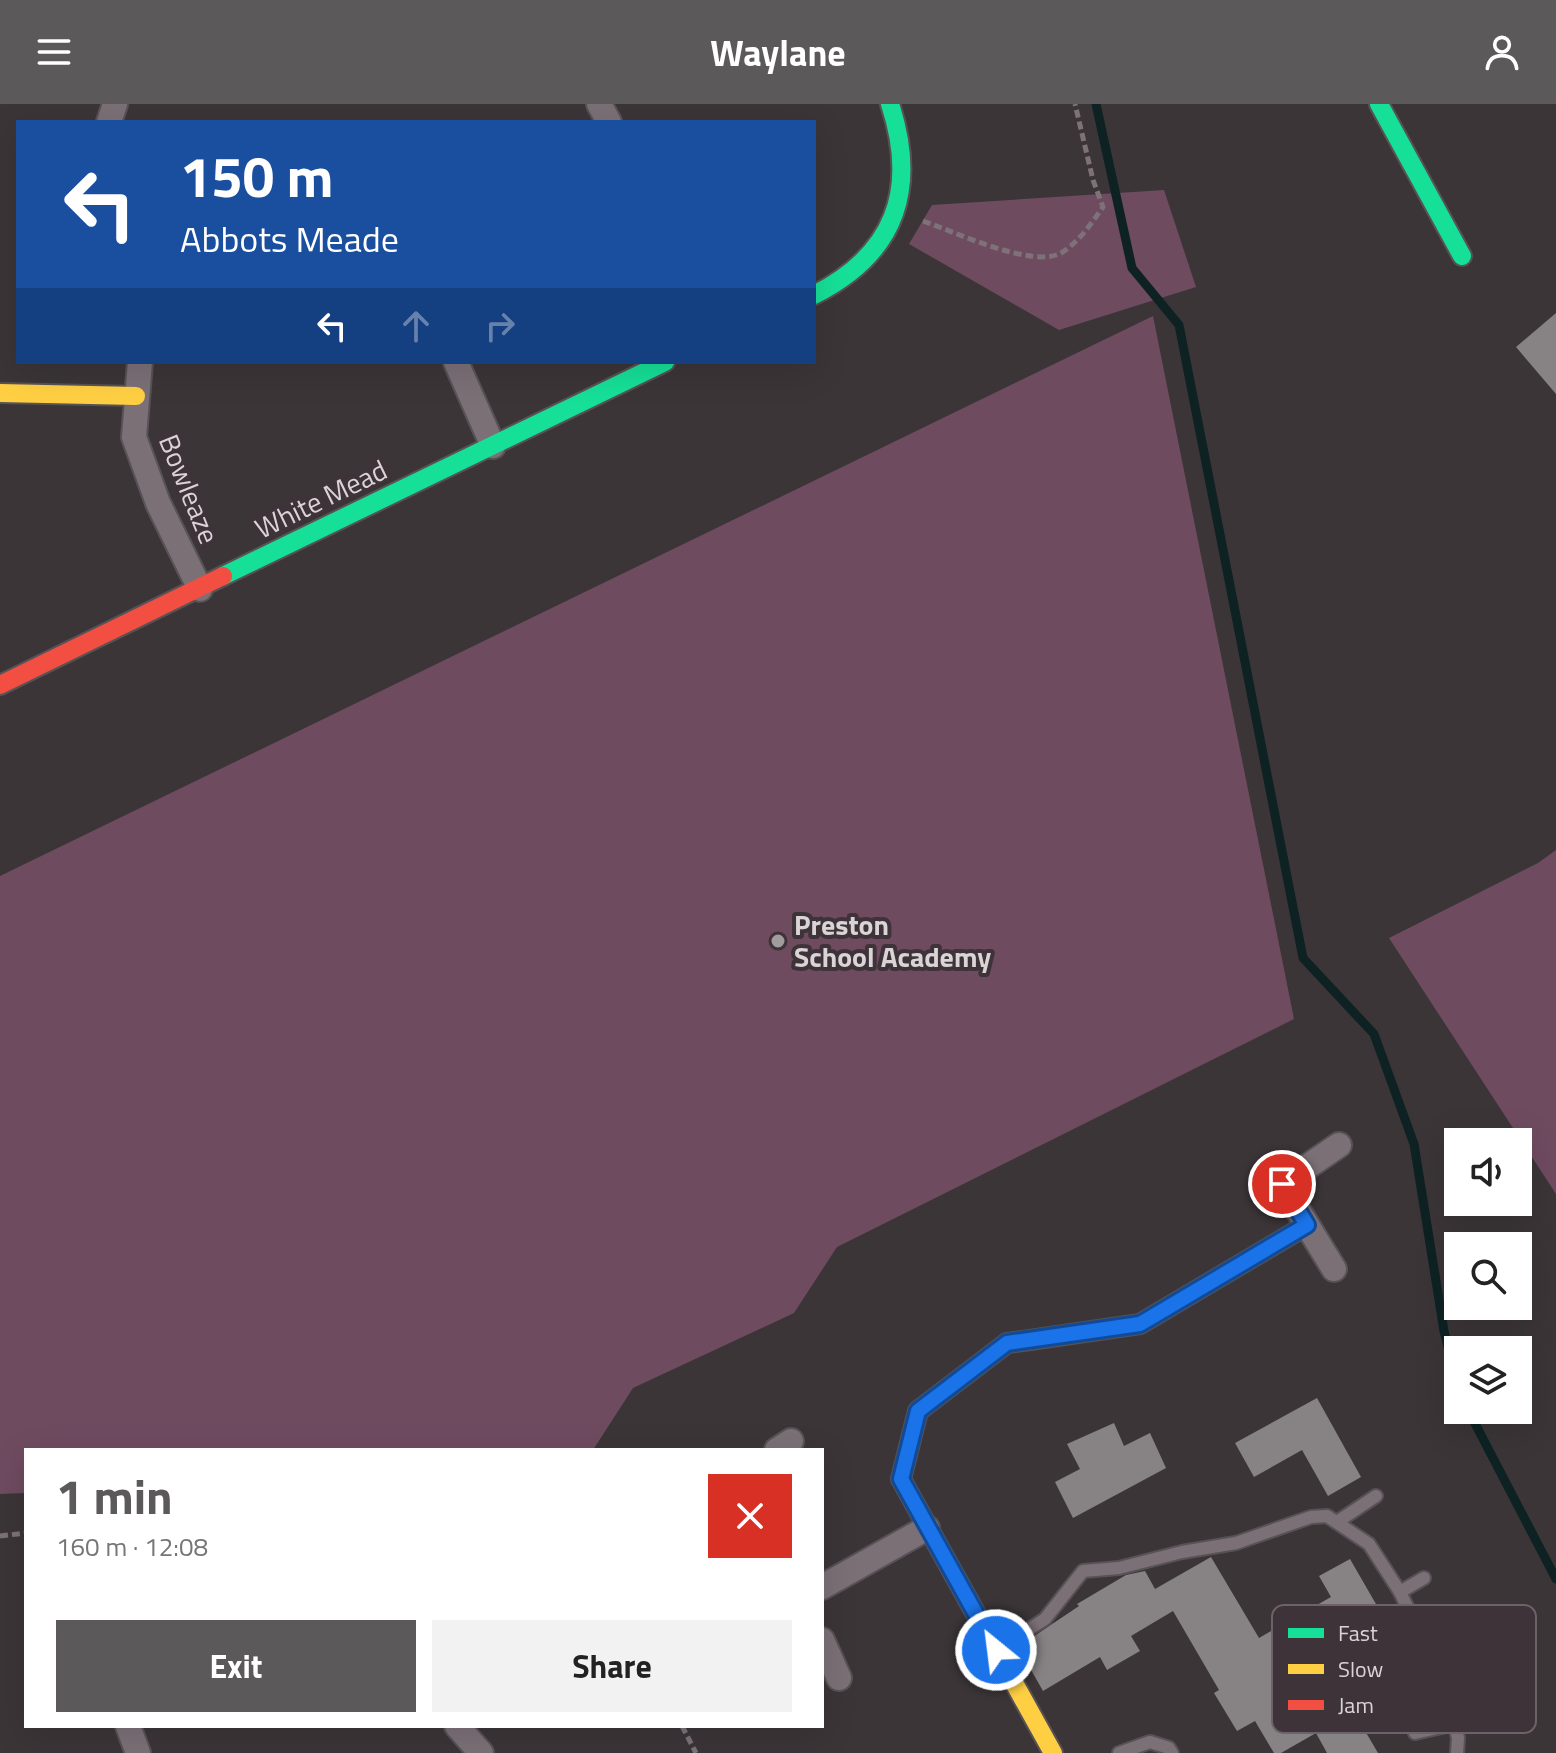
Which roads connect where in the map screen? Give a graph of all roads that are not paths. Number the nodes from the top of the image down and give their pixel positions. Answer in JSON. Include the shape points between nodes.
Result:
{"nodes":[{"id":1,"x":890,"y":104,"type":"edge"},
{"id":2,"x":1379,"y":104,"type":"edge"},
{"id":3,"x":1462,"y":256,"type":"dead end"},
{"id":4,"x":816,"y":294,"type":"edge"},
{"id":5,"x":140,"y":364,"type":"edge"},
{"id":6,"x":457,"y":364,"type":"edge"},
{"id":7,"x":661,"y":364,"type":"edge"},
{"id":8,"x":0,"y":393,"type":"edge"},
{"id":9,"x":136,"y":396,"type":"junction"},
{"id":10,"x":493,"y":446,"type":"junction"},
{"id":11,"x":200,"y":589,"type":"junction"},
{"id":12,"x":0,"y":685,"type":"edge"},
{"id":13,"x":1339,"y":1145,"type":"dead end"},
{"id":14,"x":1307,"y":1225,"type":"junction"},
{"id":15,"x":1334,"y":1269,"type":"dead end"},
{"id":16,"x":1376,"y":1496,"type":"dead end"},
{"id":17,"x":1337,"y":1522,"type":"junction"},
{"id":18,"x":927,"y":1528,"type":"junction"},
{"id":19,"x":1424,"y":1578,"type":"dead end"},
{"id":20,"x":824,"y":1586,"type":"edge"},
{"id":21,"x":1400,"y":1592,"type":"junction"},
{"id":22,"x":1406,"y":1605,"type":"edge"},
{"id":23,"x":824,"y":1644,"type":"edge"},
{"id":24,"x":996,"y":1650,"type":"junction"},
{"id":25,"x":839,"y":1678,"type":"dead end"},
{"id":26,"x":129,"y":1728,"type":"edge"},
{"id":27,"x":459,"y":1728,"type":"edge"},
{"id":28,"x":1456,"y":1733,"type":"edge"},
{"id":29,"x":138,"y":1753,"type":"edge"},
{"id":30,"x":481,"y":1753,"type":"edge"},
{"id":31,"x":1053,"y":1753,"type":"edge"},
{"id":32,"x":1119,"y":1753,"type":"edge"},
{"id":33,"x":1172,"y":1753,"type":"edge"},
{"id":34,"x":1457,"y":1753,"type":"edge"}],
"edges":[{"from":1,"to":4,"type":"street","via":[[897,121],[901,170],[891,224],[870,257]]},
{"from":2,"to":3,"type":"street"},
{"from":5,"to":9,"type":"street","name":"Bowleaze"},
{"from":6,"to":10,"type":"street"},
{"from":7,"to":10,"type":"street","name":"White Mead"},
{"from":8,"to":9,"type":"street"},
{"from":9,"to":11,"type":"street","name":"Bowleaze","via":[[134,437],[158,503]]},
{"from":10,"to":11,"type":"street","name":"White Mead"},
{"from":11,"to":12,"type":"street","name":"White Mead"},
{"from":13,"to":14,"type":"street","via":[[1282,1184]]},
{"from":14,"to":15,"type":"street"},
{"from":14,"to":18,"type":"street","via":[[1140,1324],[1007,1343],[918,1411],[901,1479]]},
{"from":16,"to":17,"type":"lane"},
{"from":17,"to":21,"type":"lane","via":[[1369,1544]]},
{"from":17,"to":24,"type":"lane","via":[[1327,1516],[1311,1517],[1236,1543],[1083,1571],[1045,1619]]},
{"from":18,"to":20,"type":"street"},
{"from":18,"to":24,"type":"street"},
{"from":19,"to":21,"type":"lane"},
{"from":21,"to":22,"type":"lane"},
{"from":23,"to":25,"type":"street"},
{"from":24,"to":31,"type":"street"},
{"from":26,"to":29,"type":"street"},
{"from":27,"to":30,"type":"street"},
{"from":28,"to":34,"type":"lane"},
{"from":32,"to":33,"type":"lane","via":[[1150,1742]]}]}
